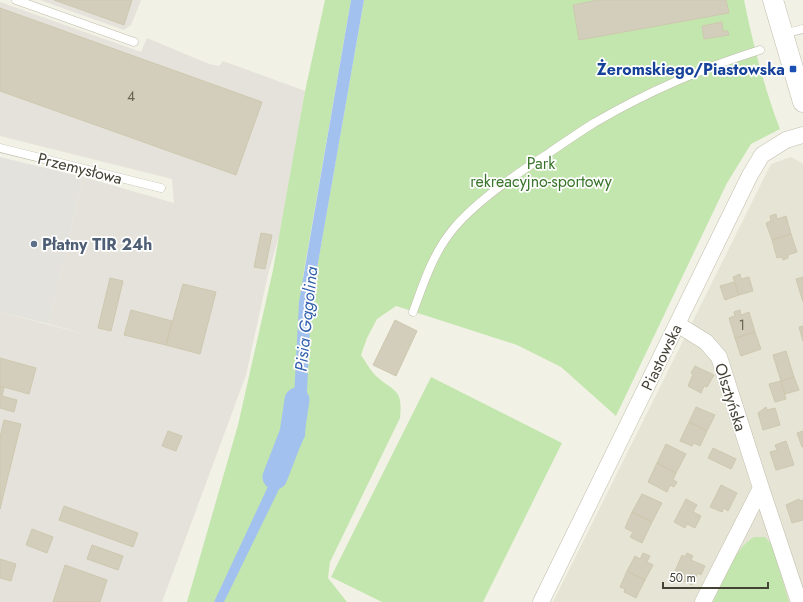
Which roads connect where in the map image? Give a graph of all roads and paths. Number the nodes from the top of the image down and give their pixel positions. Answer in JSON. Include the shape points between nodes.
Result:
{"nodes":[{"id":1,"x":16,"y":0,"type":"edge"},
{"id":2,"x":773,"y":0,"type":"edge"},
{"id":3,"x":803,"y":28,"type":"edge"},
{"id":4,"x":782,"y":34,"type":"junction"},
{"id":5,"x":134,"y":42,"type":"dead end"},
{"id":6,"x":760,"y":50,"type":"dead end"},
{"id":7,"x":803,"y":102,"type":"edge"},
{"id":8,"x":803,"y":135,"type":"edge"},
{"id":9,"x":0,"y":148,"type":"edge"},
{"id":10,"x":161,"y":188,"type":"dead end"},
{"id":11,"x":413,"y":312,"type":"dead end"},
{"id":12,"x":677,"y":324,"type":"junction"},
{"id":13,"x":761,"y":488,"type":"junction"},
{"id":14,"x":541,"y":602,"type":"edge"},
{"id":15,"x":703,"y":602,"type":"edge"},
{"id":16,"x":799,"y":602,"type":"edge"}],
"edges":[{"from":1,"to":5,"type":"lane"},
{"from":2,"to":4,"type":"street"},
{"from":3,"to":4,"type":"lane"},
{"from":4,"to":7,"type":"street"},
{"from":6,"to":11,"type":"lane","via":[[725,60],[654,92],[594,123],[514,176],[454,228],[429,266]]},
{"from":8,"to":12,"type":"street","name":"Piastowska","via":[[786,140],[762,155]]},
{"from":9,"to":10,"type":"lane","name":"Przemysłowa"},
{"from":12,"to":13,"type":"street","name":"Olsztyńska","via":[[706,342],[719,357]]},
{"from":12,"to":14,"type":"street","name":"Piastowska"},
{"from":13,"to":15,"type":"street"},
{"from":13,"to":16,"type":"street","name":"Olsztyńska"}]}
